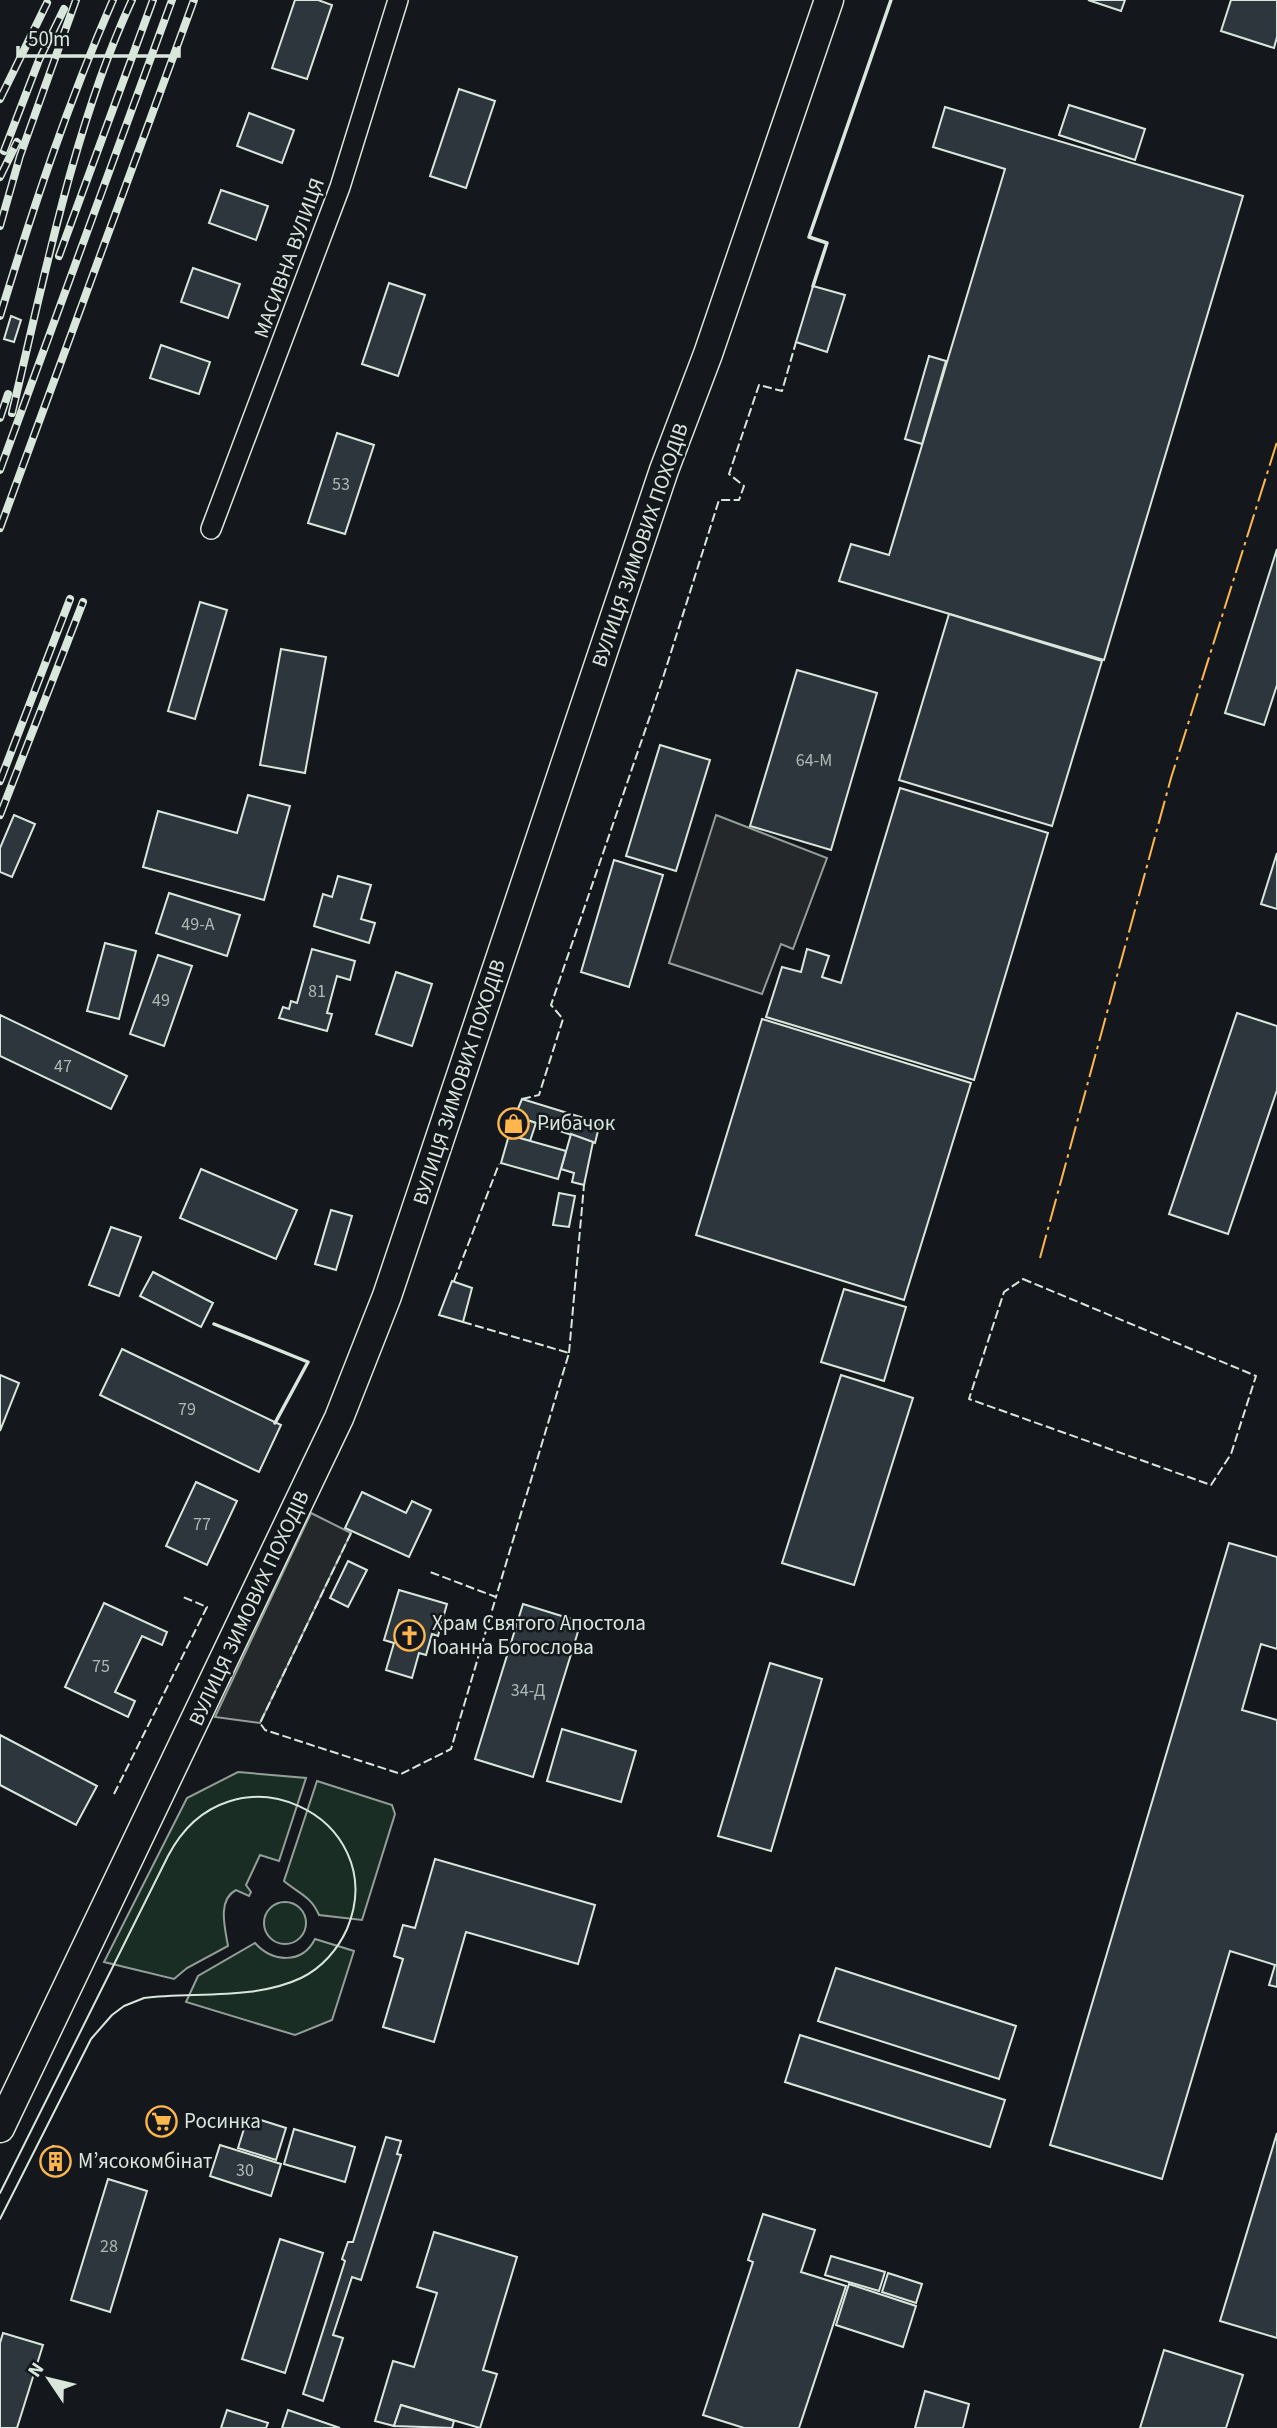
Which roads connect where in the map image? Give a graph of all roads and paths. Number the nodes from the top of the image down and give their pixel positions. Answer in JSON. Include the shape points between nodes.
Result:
{"nodes":[{"id":1,"x":398,"y":0,"type":"edge"},
{"id":2,"x":829,"y":0,"type":"edge"},
{"id":3,"x":211,"y":529,"type":"dead end"},
{"id":4,"x":0,"y":2129,"type":"edge"}],
"edges":[{"from":1,"to":3,"type":"street","name":"МАСИВНА ВУЛИЦЯ","via":[[340,187]]},
{"from":2,"to":4,"type":"main road","name":"ВУЛИЦЯ ЗИМОВИХ ПОХОДІВ","via":[[664,470],[387,1296],[339,1418]]}]}
